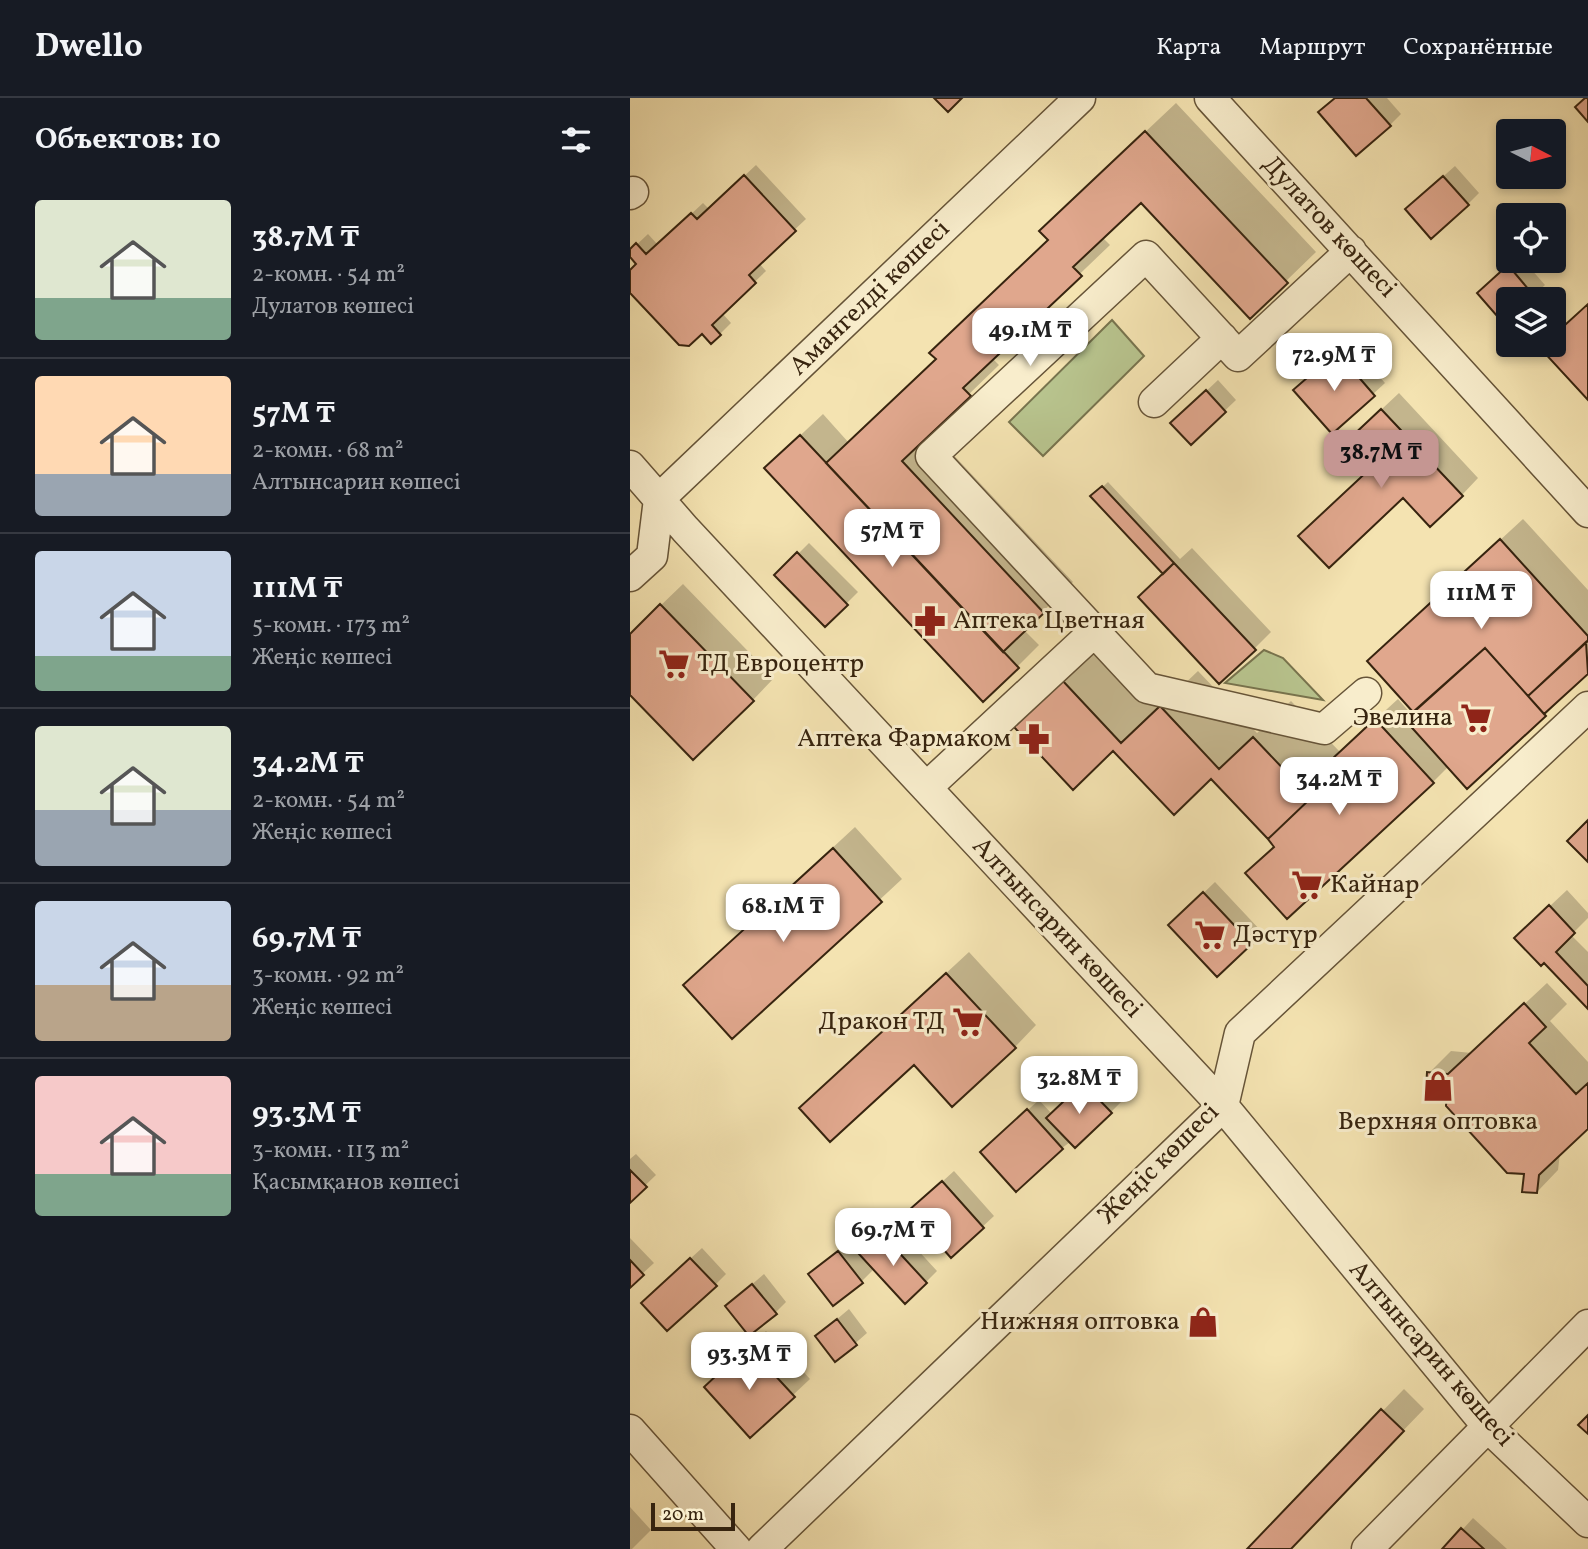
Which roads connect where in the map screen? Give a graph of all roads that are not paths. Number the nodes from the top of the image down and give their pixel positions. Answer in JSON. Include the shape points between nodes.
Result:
{"nodes":[{"id":1,"x":1080,"y":98,"type":"edge"},
{"id":2,"x":1210,"y":98,"type":"edge"},
{"id":3,"x":1351,"y":251,"type":"junction"},
{"id":4,"x":1222,"y":338,"type":"junction"},
{"id":5,"x":1154,"y":402,"type":"dead end"},
{"id":6,"x":630,"y":466,"type":"edge"},
{"id":7,"x":630,"y":495,"type":"edge"},
{"id":8,"x":659,"y":499,"type":"junction"},
{"id":9,"x":1588,"y":512,"type":"edge"},
{"id":10,"x":630,"y":576,"type":"edge"},
{"id":11,"x":1094,"y":632,"type":"junction"},
{"id":12,"x":1366,"y":693,"type":"dead end"},
{"id":13,"x":1588,"y":707,"type":"edge"},
{"id":14,"x":927,"y":787,"type":"junction"},
{"id":15,"x":1223,"y":1106,"type":"junction"},
{"id":16,"x":1588,"y":1325,"type":"edge"},
{"id":17,"x":1489,"y":1428,"type":"junction"},
{"id":18,"x":630,"y":1430,"type":"edge"},
{"id":19,"x":1588,"y":1522,"type":"edge"},
{"id":20,"x":736,"y":1549,"type":"edge"},
{"id":21,"x":762,"y":1549,"type":"edge"},
{"id":22,"x":1367,"y":1549,"type":"edge"}],
"edges":[{"from":1,"to":8,"type":"street","name":"Амангелді көшесі"},
{"from":2,"to":3,"type":"street","name":"Дулатов көшесі"},
{"from":3,"to":4,"type":"street","via":[[1238,356]]},
{"from":3,"to":9,"type":"street","name":"Дулатов көшесі"},
{"from":4,"to":5,"type":"street"},
{"from":4,"to":11,"type":"street","via":[[1146,256],[931,456]]},
{"from":6,"to":8,"type":"street","name":"Алтынсарин көшесі"},
{"from":7,"to":8,"type":"street"},
{"from":8,"to":10,"type":"street","via":[[652,556]]},
{"from":8,"to":14,"type":"street","name":"Алтынсарин көшесі"},
{"from":11,"to":12,"type":"street","via":[[1147,688],[1324,729]]},
{"from":11,"to":14,"type":"street"},
{"from":13,"to":15,"type":"street","name":"Жеңіс көшесі","via":[[1240,1032]]},
{"from":14,"to":15,"type":"street","name":"Алтынсарин көшесі"},
{"from":15,"to":17,"type":"street","name":"Алтынсарин көшесі"},
{"from":15,"to":21,"type":"street","name":"Жеңіс көшесі"},
{"from":16,"to":17,"type":"street"},
{"from":17,"to":19,"type":"street","name":"Алтынсарин көшесі"},
{"from":17,"to":22,"type":"street"},
{"from":18,"to":20,"type":"street"}]}
